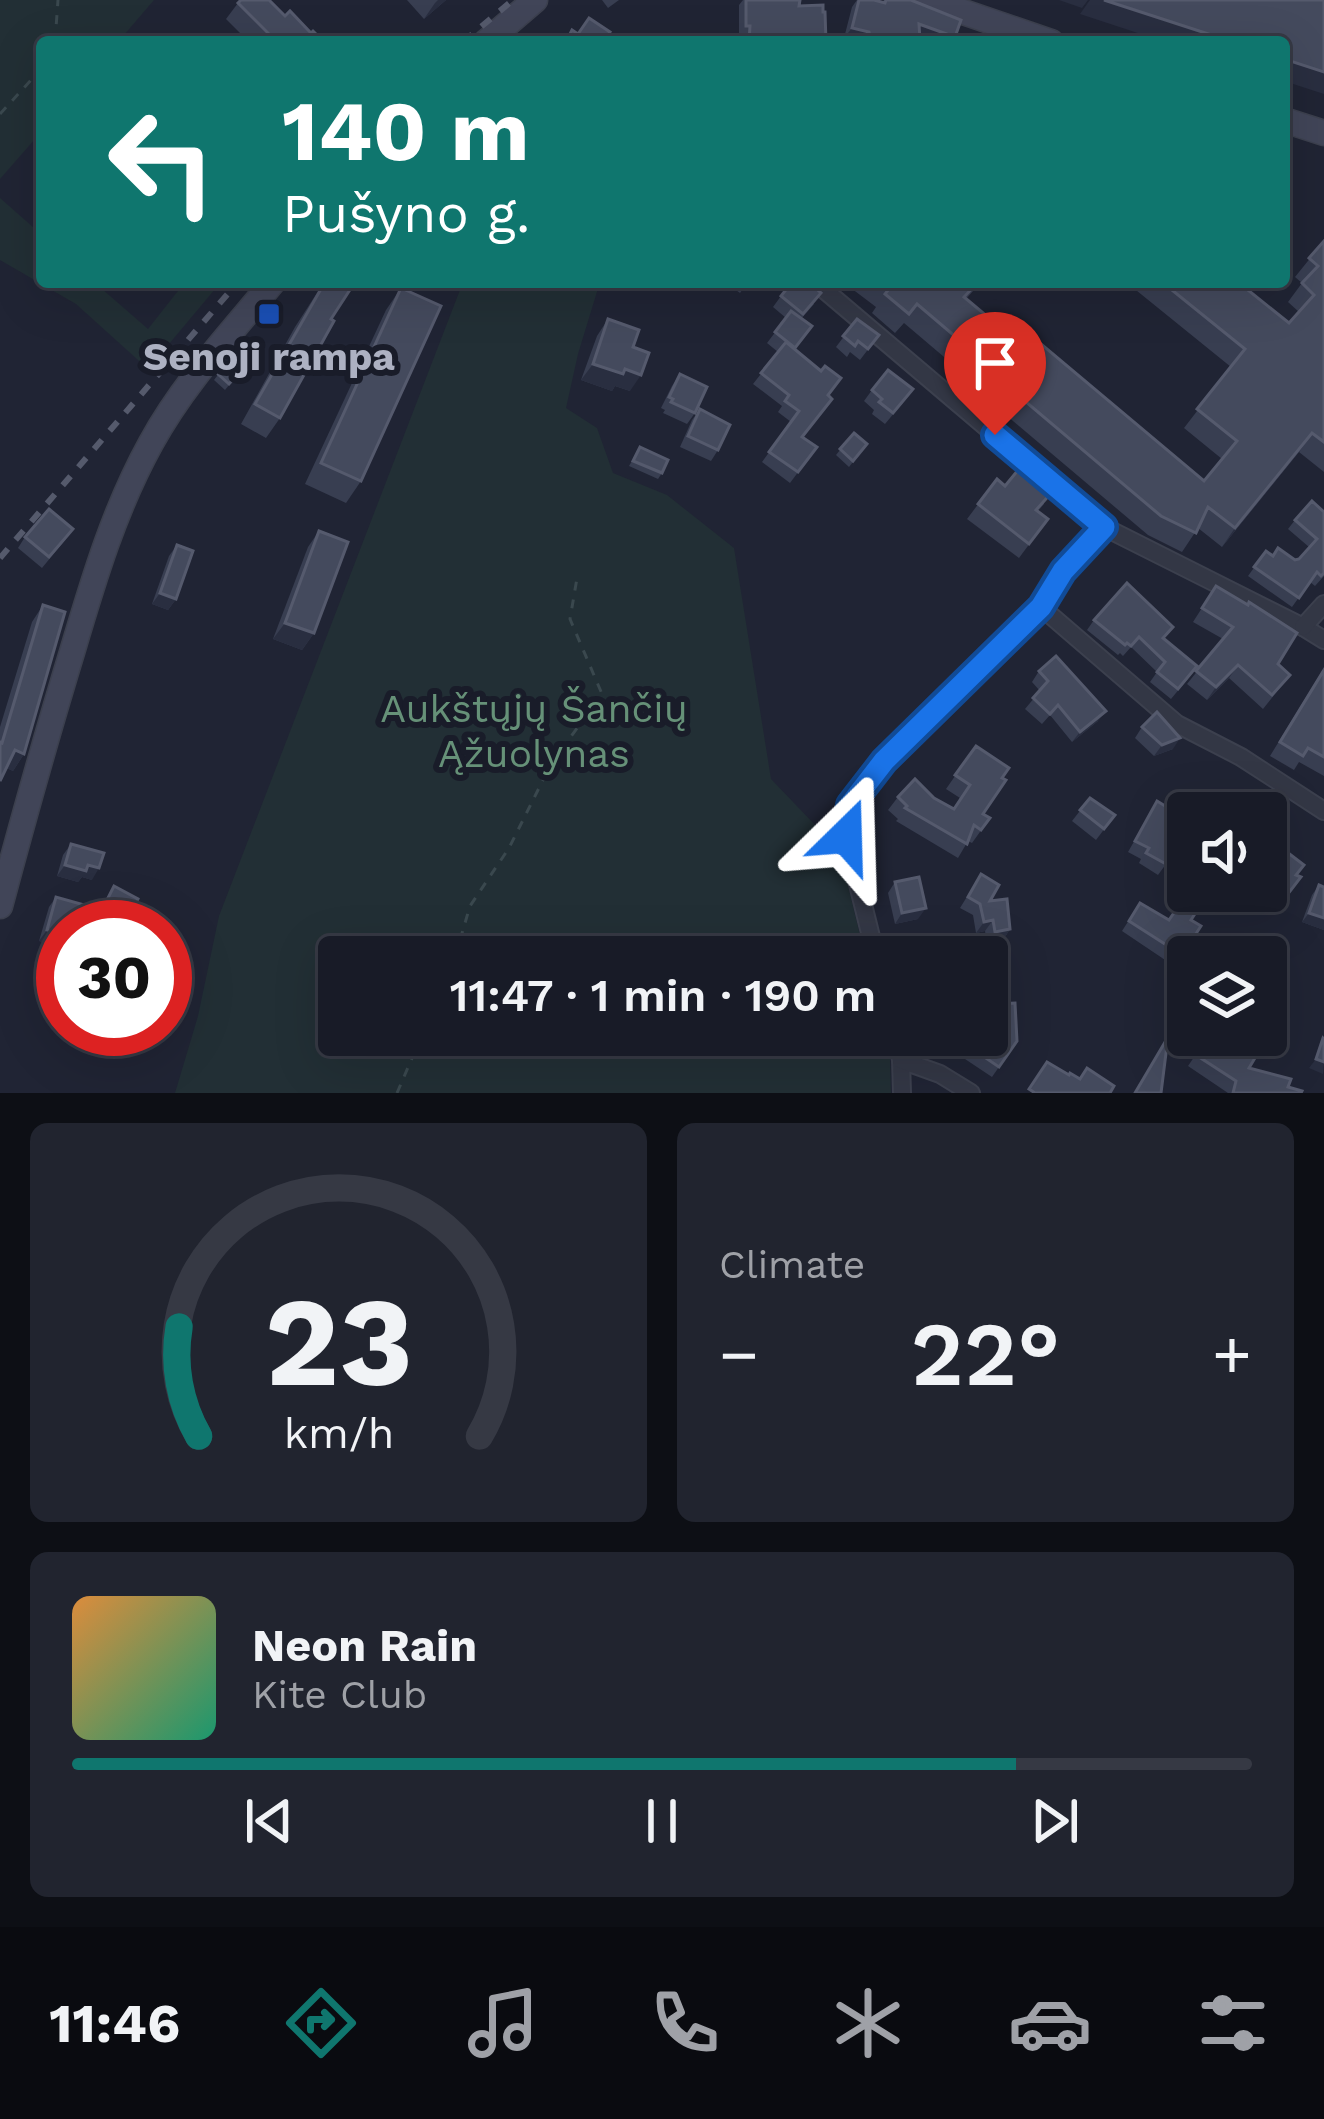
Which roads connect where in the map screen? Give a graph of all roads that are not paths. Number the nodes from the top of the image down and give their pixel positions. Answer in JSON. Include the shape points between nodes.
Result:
{"nodes":[{"id":1,"x":535,"y":0,"type":"edge"},
{"id":2,"x":928,"y":0,"type":"edge"},
{"id":3,"x":1008,"y":35,"type":"edge"},
{"id":4,"x":493,"y":36,"type":"edge"},
{"id":5,"x":1290,"y":122,"type":"edge"},
{"id":6,"x":1324,"y":133,"type":"edge"},
{"id":7,"x":269,"y":288,"type":"edge"},
{"id":8,"x":821,"y":288,"type":"edge"},
{"id":9,"x":1104,"y":527,"type":"junction"},
{"id":10,"x":1324,"y":604,"type":"edge"},
{"id":11,"x":1041,"y":607,"type":"junction"},
{"id":12,"x":1303,"y":627,"type":"junction"},
{"id":13,"x":1324,"y":640,"type":"edge"},
{"id":14,"x":1324,"y":811,"type":"edge"},
{"id":15,"x":0,"y":906,"type":"edge"},
{"id":16,"x":871,"y":936,"type":"edge"},
{"id":17,"x":900,"y":1056,"type":"edge"},
{"id":18,"x":901,"y":1060,"type":"junction"},
{"id":19,"x":902,"y":1093,"type":"edge"},
{"id":20,"x":971,"y":1093,"type":"edge"}],
"edges":[{"from":1,"to":4,"type":"street"},
{"from":2,"to":3,"type":"street"},
{"from":5,"to":6,"type":"street"},
{"from":7,"to":15,"type":"street","via":[[153,438],[119,510]]},
{"from":8,"to":9,"type":"street"},
{"from":9,"to":11,"type":"street"},
{"from":9,"to":12,"type":"street"},
{"from":10,"to":12,"type":"street"},
{"from":11,"to":14,"type":"street","via":[[1177,724]]},
{"from":11,"to":16,"type":"street","via":[[884,761],[850,805],[846,836]]},
{"from":12,"to":13,"type":"street"},
{"from":17,"to":18,"type":"street"},
{"from":18,"to":19,"type":"street"},
{"from":18,"to":20,"type":"street"}]}
